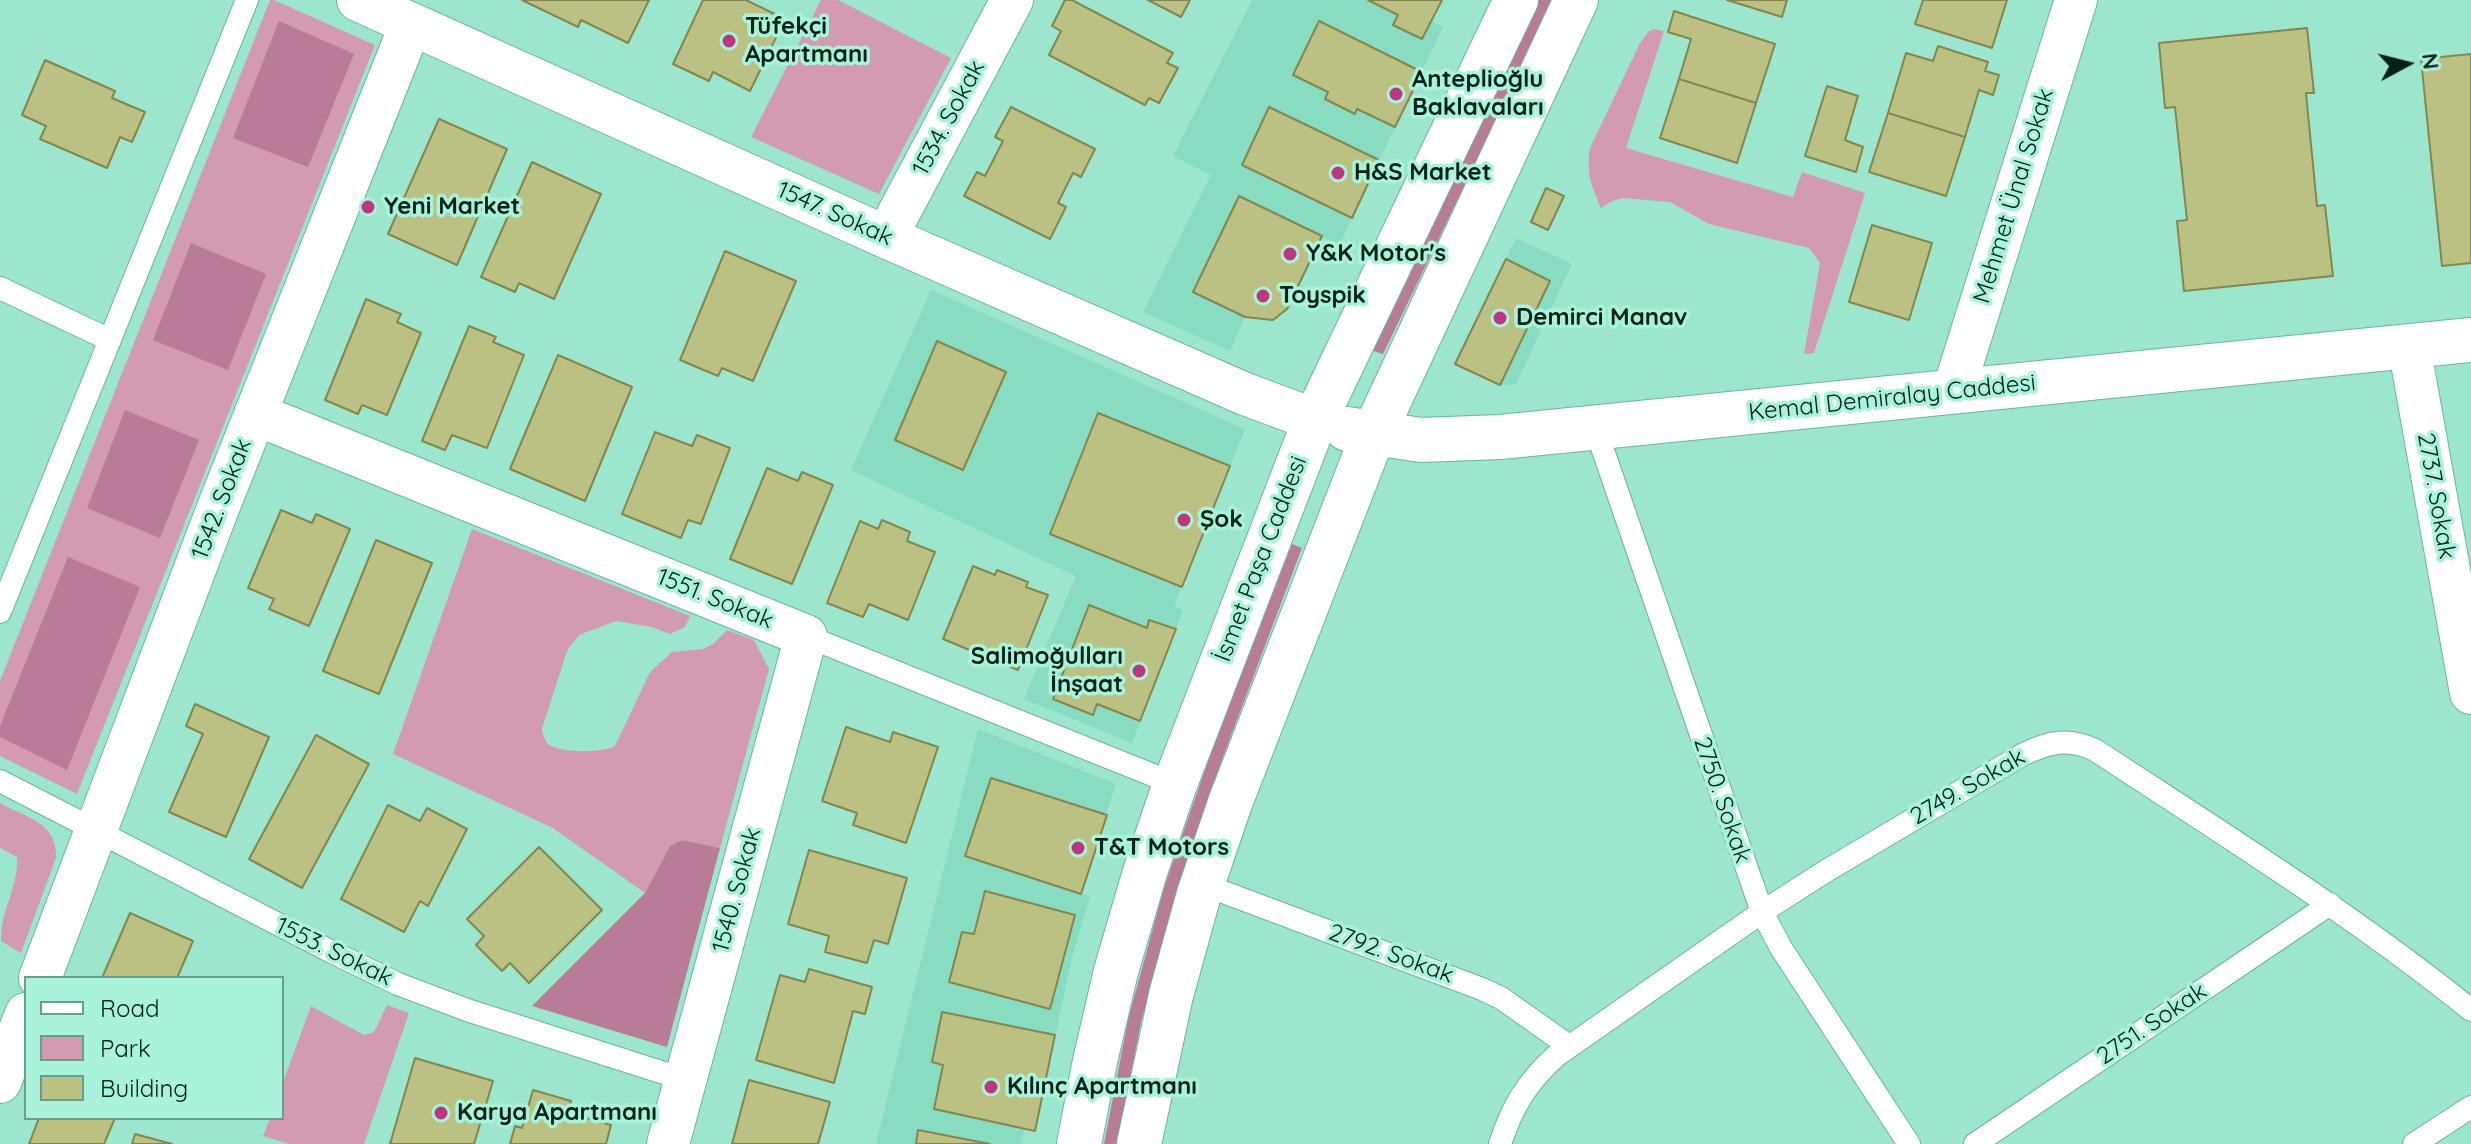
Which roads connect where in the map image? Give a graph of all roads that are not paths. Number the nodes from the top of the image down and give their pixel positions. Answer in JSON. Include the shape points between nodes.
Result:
{"nodes":[{"id":1,"x":247,"y":0,"type":"edge"},
{"id":2,"x":358,"y":0,"type":"edge"},
{"id":3,"x":1012,"y":0,"type":"edge"},
{"id":4,"x":1516,"y":0,"type":"edge"},
{"id":5,"x":1576,"y":0,"type":"edge"},
{"id":6,"x":2076,"y":0,"type":"edge"},
{"id":7,"x":411,"y":24,"type":"junction"},
{"id":8,"x":886,"y":237,"type":"junction"},
{"id":9,"x":0,"y":288,"type":"edge"},
{"id":10,"x":110,"y":340,"type":"junction"},
{"id":11,"x":2471,"y":340,"type":"edge"},
{"id":12,"x":2409,"y":346,"type":"junction"},
{"id":13,"x":1953,"y":392,"type":"junction"},
{"id":14,"x":255,"y":414,"type":"junction"},
{"id":15,"x":1315,"y":420,"type":"junction"},
{"id":16,"x":1595,"y":427,"type":"junction"},
{"id":17,"x":1373,"y":435,"type":"junction"},
{"id":18,"x":0,"y":612,"type":"edge"},
{"id":19,"x":806,"y":636,"type":"junction"},
{"id":20,"x":2467,"y":644,"type":"edge"},
{"id":21,"x":2471,"y":693,"type":"edge"},
{"id":22,"x":0,"y":781,"type":"edge"},
{"id":23,"x":1175,"y":784,"type":"junction"},
{"id":24,"x":96,"y":830,"type":"junction"},
{"id":25,"x":1202,"y":884,"type":"junction"},
{"id":26,"x":2330,"y":904,"type":"junction"},
{"id":27,"x":1762,"y":912,"type":"junction"},
{"id":28,"x":41,"y":976,"type":"edge"},
{"id":29,"x":2471,"y":1010,"type":"edge"},
{"id":30,"x":24,"y":1019,"type":"edge"},
{"id":31,"x":1569,"y":1046,"type":"junction"},
{"id":32,"x":686,"y":1080,"type":"junction"},
{"id":33,"x":0,"y":1082,"type":"edge"},
{"id":34,"x":2471,"y":1107,"type":"edge"},
{"id":35,"x":668,"y":1144,"type":"edge"},
{"id":36,"x":1079,"y":1144,"type":"edge"},
{"id":37,"x":1139,"y":1144,"type":"edge"},
{"id":38,"x":1500,"y":1144,"type":"edge"},
{"id":39,"x":1909,"y":1144,"type":"edge"},
{"id":40,"x":1975,"y":1144,"type":"edge"},
{"id":41,"x":2414,"y":1144,"type":"edge"}],
"edges":[{"from":1,"to":10,"type":"lane"},
{"from":2,"to":7,"type":"street","name":"1547. Sokak"},
{"from":3,"to":8,"type":"street","name":"1534. Sokak"},
{"from":4,"to":15,"type":"main road","name":"İsmet Paşa Caddesi"},
{"from":5,"to":17,"type":"main road"},
{"from":6,"to":13,"type":"street","name":"Mehmet Ünal Sokak"},
{"from":7,"to":8,"type":"street","name":"1547. Sokak"},
{"from":7,"to":14,"type":"street","name":"1542. Sokak"},
{"from":8,"to":15,"type":"street","name":"1547. Sokak"},
{"from":9,"to":10,"type":"lane"},
{"from":10,"to":18,"type":"lane"},
{"from":11,"to":12,"type":"main road","name":"Kemal Demiralay Caddesi"},
{"from":12,"to":13,"type":"main road","name":"Kemal Demiralay Caddesi"},
{"from":12,"to":20,"type":"street","name":"2737. Sokak"},
{"from":13,"to":16,"type":"main road","name":"Kemal Demiralay Caddesi"},
{"from":14,"to":19,"type":"street","name":"1551. Sokak"},
{"from":14,"to":24,"type":"street","name":"1542. Sokak"},
{"from":15,"to":17,"type":"main road","name":"Kemal Demiralay Caddesi"},
{"from":15,"to":23,"type":"main road","name":"İsmet Paşa Caddesi"},
{"from":16,"to":17,"type":"main road","name":"Kemal Demiralay Caddesi","via":[[1453,441]]},
{"from":16,"to":27,"type":"lane","name":"2750. Sokak"},
{"from":17,"to":25,"type":"main road"},
{"from":19,"to":23,"type":"lane","name":"1551. Sokak"},
{"from":19,"to":32,"type":"street","name":"1540. Sokak"},
{"from":20,"to":21,"type":"street","name":"2737. Sokak"},
{"from":22,"to":24,"type":"lane","name":"1553. Sokak"},
{"from":23,"to":36,"type":"main road","name":"İsmet Paşa Caddesi","via":[[1116,971]]},
{"from":24,"to":28,"type":"street","name":"1542. Sokak"},
{"from":24,"to":32,"type":"lane","name":"1553. Sokak","via":[[398,984]]},
{"from":25,"to":31,"type":"lane","name":"2792. Sokak","via":[[1482,989]]},
{"from":25,"to":37,"type":"main road"},
{"from":26,"to":27,"type":"lane","name":"2749. Sokak","via":[[2095,750],[2068,741],[2022,755]]},
{"from":26,"to":29,"type":"lane","name":"2749. Sokak"},
{"from":26,"to":40,"type":"lane","name":"2751. Sokak"},
{"from":27,"to":31,"type":"lane","name":"2749. Sokak"},
{"from":27,"to":39,"type":"lane","name":"2750. Sokak"},
{"from":30,"to":33,"type":"street"},
{"from":31,"to":38,"type":"lane","name":"2749. Sokak","via":[[1536,1074]]},
{"from":32,"to":35,"type":"street","name":"1540. Sokak"},
{"from":34,"to":41,"type":"lane"}]}
